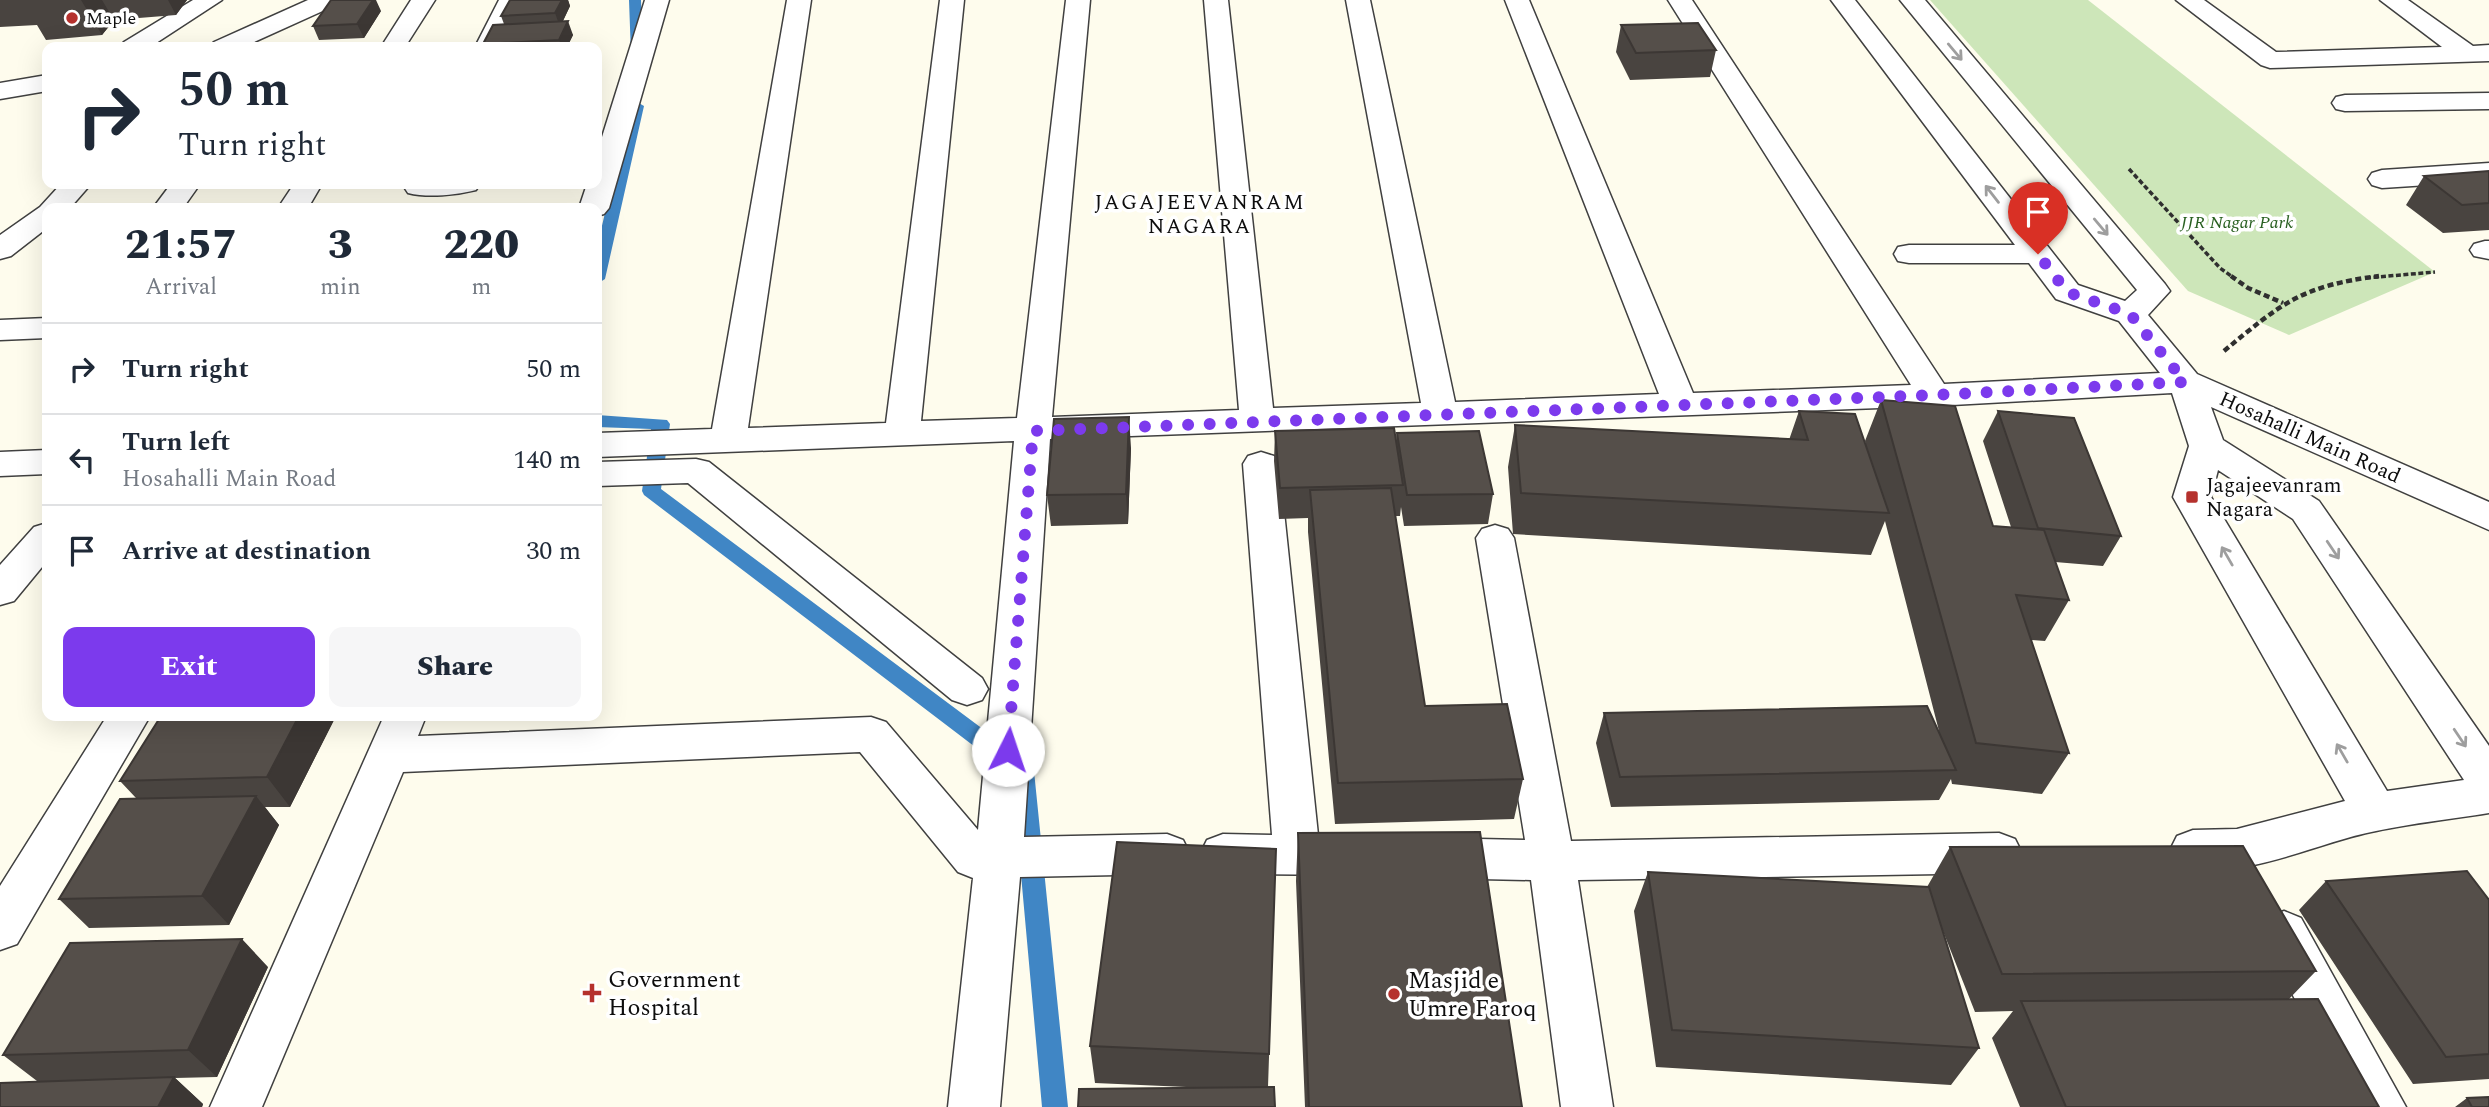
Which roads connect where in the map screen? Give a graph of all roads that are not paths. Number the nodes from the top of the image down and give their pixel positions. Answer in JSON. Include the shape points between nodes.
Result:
{"nodes":[{"id":1,"x":210,"y":0,"type":"edge"},
{"id":2,"x":423,"y":0,"type":"edge"},
{"id":3,"x":511,"y":0,"type":"edge"},
{"id":4,"x":657,"y":0,"type":"edge"},
{"id":5,"x":799,"y":0,"type":"edge"},
{"id":6,"x":952,"y":0,"type":"edge"},
{"id":7,"x":1078,"y":0,"type":"edge"},
{"id":8,"x":1216,"y":0,"type":"edge"},
{"id":9,"x":1358,"y":0,"type":"edge"},
{"id":10,"x":1517,"y":0,"type":"edge"},
{"id":11,"x":1680,"y":0,"type":"edge"},
{"id":12,"x":1843,"y":0,"type":"edge"},
{"id":13,"x":1912,"y":0,"type":"edge"},
{"id":14,"x":2188,"y":0,"type":"edge"},
{"id":15,"x":2392,"y":0,"type":"edge"},
{"id":16,"x":323,"y":3,"type":"edge"},
{"id":17,"x":141,"y":42,"type":"edge"},
{"id":18,"x":234,"y":42,"type":"edge"},
{"id":19,"x":290,"y":42,"type":"edge"},
{"id":20,"x":396,"y":42,"type":"edge"},
{"id":21,"x":490,"y":42,"type":"edge"},
{"id":22,"x":2479,"y":54,"type":"edge"},
{"id":23,"x":2441,"y":55,"type":"junction"},
{"id":24,"x":42,"y":84,"type":"edge"},
{"id":25,"x":0,"y":92,"type":"edge"},
{"id":26,"x":2489,"y":92,"type":"edge"},
{"id":27,"x":2489,"y":101,"type":"edge"},
{"id":28,"x":2345,"y":103,"type":"dead end"},
{"id":29,"x":602,"y":171,"type":"edge"},
{"id":30,"x":2489,"y":172,"type":"edge"},
{"id":31,"x":2382,"y":179,"type":"dead end"},
{"id":32,"x":72,"y":189,"type":"edge"},
{"id":33,"x":438,"y":189,"type":"edge"},
{"id":34,"x":415,"y":193,"type":"edge"},
{"id":35,"x":59,"y":203,"type":"edge"},
{"id":36,"x":42,"y":218,"type":"edge"},
{"id":37,"x":0,"y":250,"type":"edge"},
{"id":38,"x":1909,"y":254,"type":"dead end"},
{"id":39,"x":2038,"y":254,"type":"junction"},
{"id":40,"x":2130,"y":314,"type":"junction"},
{"id":41,"x":42,"y":328,"type":"edge"},
{"id":42,"x":0,"y":330,"type":"edge"},
{"id":43,"x":2185,"y":382,"type":"junction"},
{"id":44,"x":1934,"y":395,"type":"junction"},
{"id":45,"x":1680,"y":403,"type":"junction"},
{"id":46,"x":1440,"y":413,"type":"junction"},
{"id":47,"x":1257,"y":420,"type":"junction"},
{"id":48,"x":1033,"y":431,"type":"junction"},
{"id":49,"x":902,"y":434,"type":"junction"},
{"id":50,"x":729,"y":441,"type":"junction"},
{"id":51,"x":2207,"y":446,"type":"junction"},
{"id":52,"x":685,"y":457,"type":"junction"},
{"id":53,"x":612,"y":459,"type":"edge"},
{"id":54,"x":42,"y":462,"type":"edge"},
{"id":55,"x":0,"y":464,"type":"edge"},
{"id":56,"x":1261,"y":464,"type":"dead end"},
{"id":57,"x":2489,"y":517,"type":"edge"},
{"id":58,"x":1495,"y":538,"type":"dead end"},
{"id":59,"x":42,"y":542,"type":"edge"},
{"id":60,"x":0,"y":591,"type":"edge"},
{"id":61,"x":967,"y":689,"type":"dead end"},
{"id":62,"x":126,"y":721,"type":"edge"},
{"id":63,"x":397,"y":735,"type":"edge"},
{"id":64,"x":2489,"y":781,"type":"edge"},
{"id":65,"x":2489,"y":795,"type":"edge"},
{"id":66,"x":2375,"y":813,"type":"junction"},
{"id":67,"x":2153,"y":850,"type":"edge"},
{"id":68,"x":2041,"y":852,"type":"edge"},
{"id":69,"x":1297,"y":854,"type":"junction"},
{"id":70,"x":1008,"y":858,"type":"junction"},
{"id":71,"x":1552,"y":861,"type":"junction"},
{"id":72,"x":2252,"y":876,"type":"junction"},
{"id":73,"x":0,"y":929,"type":"edge"},
{"id":74,"x":236,"y":1107,"type":"edge"},
{"id":75,"x":974,"y":1107,"type":"edge"},
{"id":76,"x":1587,"y":1107,"type":"edge"},
{"id":77,"x":2380,"y":1107,"type":"edge"}],
"edges":[{"from":1,"to":17,"type":"street"},
{"from":2,"to":20,"type":"street"},
{"from":3,"to":21,"type":"street"},
{"from":4,"to":29,"type":"street"},
{"from":5,"to":50,"type":"street"},
{"from":6,"to":49,"type":"street"},
{"from":7,"to":48,"type":"street"},
{"from":8,"to":47,"type":"street"},
{"from":9,"to":46,"type":"street"},
{"from":10,"to":45,"type":"street"},
{"from":11,"to":44,"type":"street"},
{"from":39,"to":12,"type":"street","one_way":true},
{"from":13,"to":40,"type":"street","one_way":true,"via":[[2154,291]]},
{"from":14,"to":23,"type":"street","via":[[2270,60]]},
{"from":15,"to":22,"type":"street"},
{"from":16,"to":18,"type":"street"},
{"from":16,"to":19,"type":"street"},
{"from":22,"to":23,"type":"street"},
{"from":23,"to":26,"type":"street"},
{"from":24,"to":25,"type":"street"},
{"from":27,"to":28,"type":"street"},
{"from":30,"to":31,"type":"street"},
{"from":32,"to":35,"type":"street"},
{"from":33,"to":34,"type":"street"},
{"from":36,"to":37,"type":"street"},
{"from":38,"to":39,"type":"street"},
{"from":39,"to":40,"type":"street","via":[[2067,292]]},
{"from":40,"to":43,"type":"street","name":"Hosahalli Main Road"},
{"from":41,"to":42,"type":"street"},
{"from":43,"to":44,"type":"street"},
{"from":43,"to":51,"type":"street"},
{"from":43,"to":57,"type":"street","name":"Hosahalli Main Road"},
{"from":44,"to":45,"type":"street"},
{"from":45,"to":46,"type":"street"},
{"from":46,"to":47,"type":"street"},
{"from":47,"to":48,"type":"street"},
{"from":48,"to":49,"type":"street"},
{"from":48,"to":70,"type":"street","via":[[1005,792]]},
{"from":49,"to":50,"type":"street"},
{"from":50,"to":52,"type":"street"},
{"from":51,"to":64,"type":"street","one_way":true,"via":[[2306,510]]},
{"from":66,"to":51,"type":"street","one_way":true,"via":[[2192,497]]},
{"from":52,"to":53,"type":"street"},
{"from":52,"to":61,"type":"street","via":[[696,471]]},
{"from":54,"to":55,"type":"street"},
{"from":56,"to":69,"type":"street"},
{"from":58,"to":71,"type":"street"},
{"from":59,"to":60,"type":"street"},
{"from":62,"to":73,"type":"street"},
{"from":63,"to":70,"type":"street","via":[[870,734],[974,858]]},
{"from":63,"to":74,"type":"street"},
{"from":65,"to":66,"type":"street"},
{"from":66,"to":72,"type":"street"},
{"from":67,"to":72,"type":"street"},
{"from":68,"to":71,"type":"street"},
{"from":69,"to":70,"type":"street"},
{"from":69,"to":71,"type":"street"},
{"from":70,"to":75,"type":"street"},
{"from":71,"to":76,"type":"street"},
{"from":72,"to":77,"type":"street"}]}
